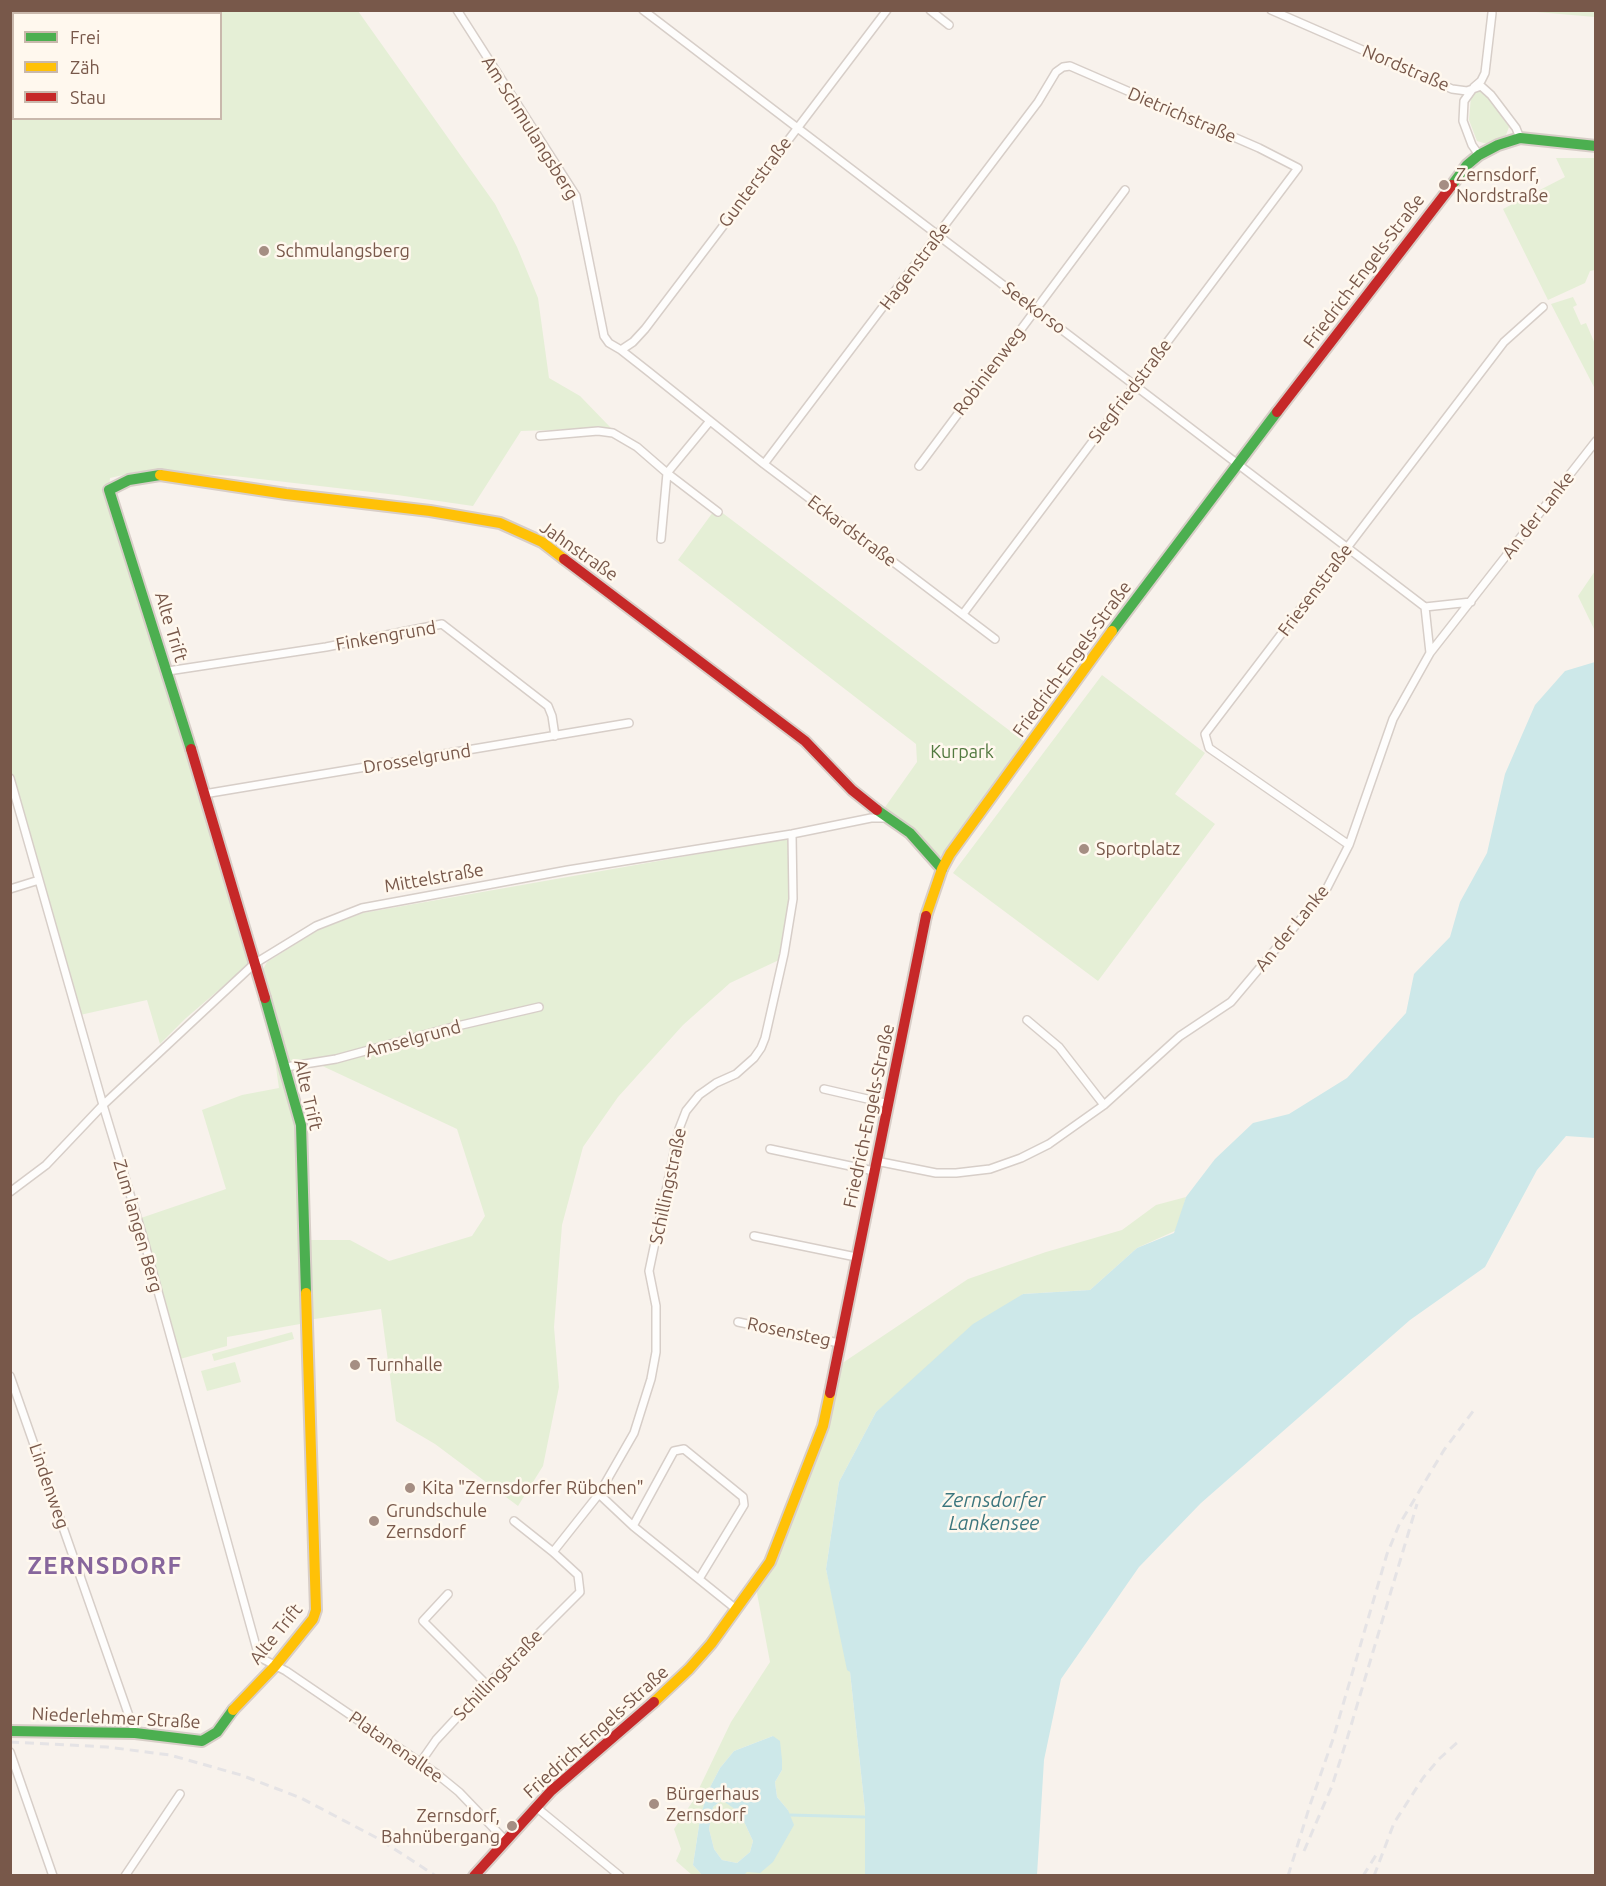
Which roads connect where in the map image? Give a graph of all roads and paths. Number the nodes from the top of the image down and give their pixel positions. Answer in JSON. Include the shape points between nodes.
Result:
{"nodes":[{"id":1,"x":457,"y":10,"type":"edge"},
{"id":2,"x":643,"y":10,"type":"edge"},
{"id":3,"x":887,"y":10,"type":"edge"},
{"id":4,"x":930,"y":10,"type":"edge"},
{"id":5,"x":1271,"y":10,"type":"edge"},
{"id":6,"x":1492,"y":13,"type":"dead end"},
{"id":7,"x":949,"y":25,"type":"dead end"},
{"id":8,"x":1063,"y":67,"type":"joint"},
{"id":9,"x":1473,"y":87,"type":"junction"},
{"id":10,"x":797,"y":127,"type":"junction"},
{"id":11,"x":1520,"y":138,"type":"junction"},
{"id":12,"x":1596,"y":146,"type":"edge"},
{"id":13,"x":1479,"y":155,"type":"junction"},
{"id":14,"x":1299,"y":168,"type":"joint"},
{"id":15,"x":1125,"y":190,"type":"dead end"},
{"id":16,"x":939,"y":235,"type":"junction"},
{"id":17,"x":1543,"y":307,"type":"dead end"},
{"id":18,"x":1036,"y":309,"type":"junction"},
{"id":19,"x":621,"y":350,"type":"junction"},
{"id":20,"x":649,"y":372,"type":"joint"},
{"id":21,"x":1135,"y":384,"type":"junction"},
{"id":22,"x":710,"y":421,"type":"junction"},
{"id":23,"x":540,"y":436,"type":"dead end"},
{"id":24,"x":1596,"y":441,"type":"edge"},
{"id":25,"x":1238,"y":463,"type":"junction"},
{"id":26,"x":764,"y":464,"type":"junction"},
{"id":27,"x":919,"y":466,"type":"dead end"},
{"id":28,"x":667,"y":474,"type":"junction"},
{"id":29,"x":109,"y":490,"type":"joint"},
{"id":30,"x":718,"y":512,"type":"dead end"},
{"id":31,"x":661,"y":539,"type":"dead end"},
{"id":32,"x":1348,"y":547,"type":"junction"},
{"id":33,"x":1471,"y":602,"type":"junction"},
{"id":34,"x":1425,"y":607,"type":"junction"},
{"id":35,"x":963,"y":614,"type":"junction"},
{"id":36,"x":995,"y":639,"type":"dead end"},
{"id":37,"x":1430,"y":653,"type":"junction"},
{"id":38,"x":168,"y":671,"type":"junction"},
{"id":39,"x":629,"y":723,"type":"dead end"},
{"id":40,"x":555,"y":736,"type":"junction"},
{"id":41,"x":10,"y":778,"type":"edge"},
{"id":42,"x":204,"y":794,"type":"junction"},
{"id":43,"x":887,"y":818,"type":"junction"},
{"id":44,"x":792,"y":834,"type":"junction"},
{"id":45,"x":1349,"y":845,"type":"junction"},
{"id":46,"x":942,"y":869,"type":"junction"},
{"id":47,"x":39,"y":880,"type":"junction"},
{"id":48,"x":10,"y":889,"type":"edge"},
{"id":49,"x":254,"y":964,"type":"junction"},
{"id":50,"x":539,"y":1007,"type":"dead end"},
{"id":51,"x":1027,"y":1020,"type":"dead end"},
{"id":52,"x":286,"y":1067,"type":"junction"},
{"id":53,"x":824,"y":1089,"type":"dead end"},
{"id":54,"x":889,"y":1104,"type":"junction"},
{"id":55,"x":103,"y":1105,"type":"junction"},
{"id":56,"x":1104,"y":1105,"type":"junction"},
{"id":57,"x":770,"y":1149,"type":"dead end"},
{"id":58,"x":875,"y":1166,"type":"junction"},
{"id":59,"x":10,"y":1192,"type":"edge"},
{"id":60,"x":754,"y":1236,"type":"dead end"},
{"id":61,"x":856,"y":1257,"type":"junction"},
{"id":62,"x":738,"y":1322,"type":"dead end"},
{"id":63,"x":839,"y":1343,"type":"junction"},
{"id":64,"x":10,"y":1376,"type":"edge"},
{"id":65,"x":599,"y":1494,"type":"junction"},
{"id":66,"x":514,"y":1521,"type":"dead end"},
{"id":67,"x":633,"y":1526,"type":"junction"},
{"id":68,"x":553,"y":1552,"type":"junction"},
{"id":69,"x":699,"y":1580,"type":"junction"},
{"id":70,"x":448,"y":1594,"type":"dead end"},
{"id":71,"x":736,"y":1610,"type":"junction"},
{"id":72,"x":275,"y":1666,"type":"junction"},
{"id":73,"x":487,"y":1685,"type":"junction"},
{"id":74,"x":10,"y":1731,"type":"edge"},
{"id":75,"x":135,"y":1732,"type":"junction"},
{"id":76,"x":217,"y":1732,"type":"joint"},
{"id":77,"x":10,"y":1752,"type":"edge"},
{"id":78,"x":12,"y":1760,"type":"edge"},
{"id":79,"x":420,"y":1763,"type":"junction"},
{"id":80,"x":180,"y":1794,"type":"dead end"},
{"id":81,"x":536,"y":1807,"type":"junction"},
{"id":82,"x":505,"y":1840,"type":"junction"},
{"id":83,"x":53,"y":1875,"type":"edge"},
{"id":84,"x":125,"y":1875,"type":"edge"},
{"id":85,"x":474,"y":1875,"type":"edge"},
{"id":86,"x":620,"y":1875,"type":"edge"}],
"edges":[{"from":1,"to":19,"type":"street","name":"Am Schmulangsberg","via":[[576,196],[604,336]]},
{"from":2,"to":10,"type":"street","name":"Seekorso"},
{"from":3,"to":10,"type":"street","name":"Gunterstraße"},
{"from":4,"to":7,"type":"street"},
{"from":5,"to":9,"type":"street","name":"Nordstraße","via":[[1452,89],[1467,91]]},
{"from":6,"to":9,"type":"street","via":[[1485,73]]},
{"from":8,"to":14,"type":"street","name":"Dietrichstraße","via":[[1071,66]]},
{"from":8,"to":16,"type":"street","name":"Hagenstraße"},
{"from":9,"to":11,"type":"street","name":"Nordstraße","via":[[1481,86],[1491,95]]},
{"from":9,"to":13,"type":"street","via":[[1464,101],[1463,121]]},
{"from":10,"to":16,"type":"street","name":"Seekorso"},
{"from":10,"to":19,"type":"street","name":"Gunterstraße","via":[[645,329]]},
{"from":11,"to":12,"type":"street","name":"Friedrich-Engels-Straße"},
{"from":11,"to":13,"type":"street","name":"Friedrich-Engels-Straße"},
{"from":13,"to":25,"type":"street","name":"Friedrich-Engels-Straße","via":[[1435,205]]},
{"from":14,"to":21,"type":"street","name":"Siegfriedstraße"},
{"from":15,"to":18,"type":"street","name":"Robinienweg"},
{"from":16,"to":18,"type":"street","name":"Seekorso"},
{"from":16,"to":26,"type":"street","name":"Hagenstraße"},
{"from":17,"to":32,"type":"street","name":"Friesenstraße","via":[[1504,342]]},
{"from":18,"to":21,"type":"street","name":"Seekorso"},
{"from":18,"to":27,"type":"street","name":"Robinienweg"},
{"from":19,"to":20,"type":"street","name":"Am Schmulangsberg"},
{"from":20,"to":22,"type":"street","name":"Eckardstraße"},
{"from":21,"to":25,"type":"street","name":"Seekorso"},
{"from":21,"to":35,"type":"street","name":"Siegfriedstraße"},
{"from":22,"to":26,"type":"street","name":"Eckardstraße"},
{"from":22,"to":28,"type":"street"},
{"from":23,"to":28,"type":"street","via":[[613,433],[637,447]]},
{"from":24,"to":33,"type":"street","name":"An der Lanke"},
{"from":25,"to":32,"type":"street","name":"Seekorso"},
{"from":25,"to":46,"type":"street","name":"Friedrich-Engels-Straße","via":[[1059,703]]},
{"from":26,"to":35,"type":"street","name":"Eckardstraße"},
{"from":28,"to":30,"type":"street"},
{"from":28,"to":31,"type":"street"},
{"from":29,"to":38,"type":"street","name":"Alte Trift"},
{"from":29,"to":43,"type":"street","name":"Jahnstraße","via":[[129,480],[157,476],[430,511],[500,523],[523,532],[552,549],[805,741],[846,784]]},
{"from":32,"to":34,"type":"street","name":"Seekorso"},
{"from":32,"to":45,"type":"street","name":"Friesenstraße","via":[[1205,734],[1209,748]]},
{"from":33,"to":34,"type":"street"},
{"from":33,"to":37,"type":"street","name":"An der Lanke"},
{"from":34,"to":37,"type":"street"},
{"from":35,"to":36,"type":"street","name":"Eckardstraße"},
{"from":37,"to":45,"type":"street","name":"An der Lanke","via":[[1394,719]]},
{"from":38,"to":40,"type":"street","name":"Finkengrund","via":[[326,647],[442,624],[548,706]]},
{"from":38,"to":42,"type":"street","name":"Alte Trift"},
{"from":39,"to":40,"type":"street","name":"Drosselgrund"},
{"from":40,"to":42,"type":"street","name":"Drosselgrund"},
{"from":41,"to":47,"type":"street","name":"Zum langen Berg"},
{"from":42,"to":49,"type":"street","name":"Alte Trift"},
{"from":43,"to":44,"type":"street","name":"Mittelstraße"},
{"from":43,"to":46,"type":"street","via":[[910,833]]},
{"from":44,"to":49,"type":"street","name":"Mittelstraße","via":[[362,908],[316,926]]},
{"from":44,"to":65,"type":"street","name":"Schillingstraße","via":[[793,899],[765,1038],[754,1058],[736,1074],[699,1095],[686,1111],[679,1129],[649,1271],[656,1306],[656,1352],[651,1379],[634,1433]]},
{"from":45,"to":56,"type":"street","name":"An der Lanke","via":[[1327,888],[1231,1002],[1180,1036]]},
{"from":46,"to":54,"type":"street","name":"Friedrich-Engels-Straße","via":[[927,908]]},
{"from":47,"to":48,"type":"street"},
{"from":47,"to":55,"type":"street","name":"Zum langen Berg"},
{"from":49,"to":52,"type":"street","name":"Alte Trift"},
{"from":49,"to":55,"type":"street","name":"Mittelstraße"},
{"from":50,"to":52,"type":"street","name":"Amselgrund","via":[[336,1059]]},
{"from":51,"to":56,"type":"street","via":[[1059,1047]]},
{"from":52,"to":72,"type":"street","name":"Alte Trift","via":[[301,1125],[316,1610]]},
{"from":53,"to":54,"type":"street"},
{"from":54,"to":58,"type":"street","name":"Friedrich-Engels-Straße"},
{"from":55,"to":59,"type":"street","name":"Mittelstraße","via":[[46,1165]]},
{"from":55,"to":72,"type":"street","name":"Zum langen Berg","via":[[259,1657]]},
{"from":56,"to":58,"type":"street","name":"An der Lanke","via":[[1049,1144],[990,1169],[936,1173]]},
{"from":57,"to":58,"type":"street","name":"An der Lanke"},
{"from":58,"to":61,"type":"street","name":"Friedrich-Engels-Straße"},
{"from":60,"to":61,"type":"street"},
{"from":61,"to":63,"type":"street","name":"Friedrich-Engels-Straße"},
{"from":62,"to":63,"type":"street","name":"Rosensteg"},
{"from":63,"to":71,"type":"street","name":"Friedrich-Engels-Straße","via":[[819,1437],[770,1562]]},
{"from":64,"to":75,"type":"street","name":"Lindenweg"},
{"from":65,"to":67,"type":"street"},
{"from":65,"to":68,"type":"street","name":"Schillingstraße"},
{"from":66,"to":68,"type":"street"},
{"from":67,"to":69,"type":"street"},
{"from":67,"to":69,"type":"street","via":[[674,1451],[684,1449],[743,1497],[744,1505]]},
{"from":68,"to":73,"type":"street","name":"Schillingstraße","via":[[578,1575],[580,1592]]},
{"from":69,"to":71,"type":"street"},
{"from":70,"to":73,"type":"street","via":[[423,1621]]},
{"from":71,"to":81,"type":"street","name":"Friedrich-Engels-Straße","via":[[711,1644],[661,1696],[566,1776]]},
{"from":72,"to":76,"type":"street","name":"Alte Trift","via":[[237,1704]]},
{"from":72,"to":79,"type":"street","name":"Platanenallee"},
{"from":73,"to":79,"type":"street","name":"Schillingstraße"},
{"from":74,"to":75,"type":"street","name":"Niederlehmer Straße"},
{"from":75,"to":76,"type":"street","name":"Niederlehmer Straße","via":[[202,1741]]},
{"from":77,"to":78,"type":"street"},
{"from":78,"to":83,"type":"street"},
{"from":79,"to":82,"type":"street","name":"Platanenallee","via":[[459,1792]]},
{"from":80,"to":84,"type":"street"},
{"from":81,"to":82,"type":"street","name":"Friedrich-Engels-Straße"},
{"from":81,"to":86,"type":"street"},
{"from":82,"to":85,"type":"street","name":"Friedrich-Engels-Straße"}]}
